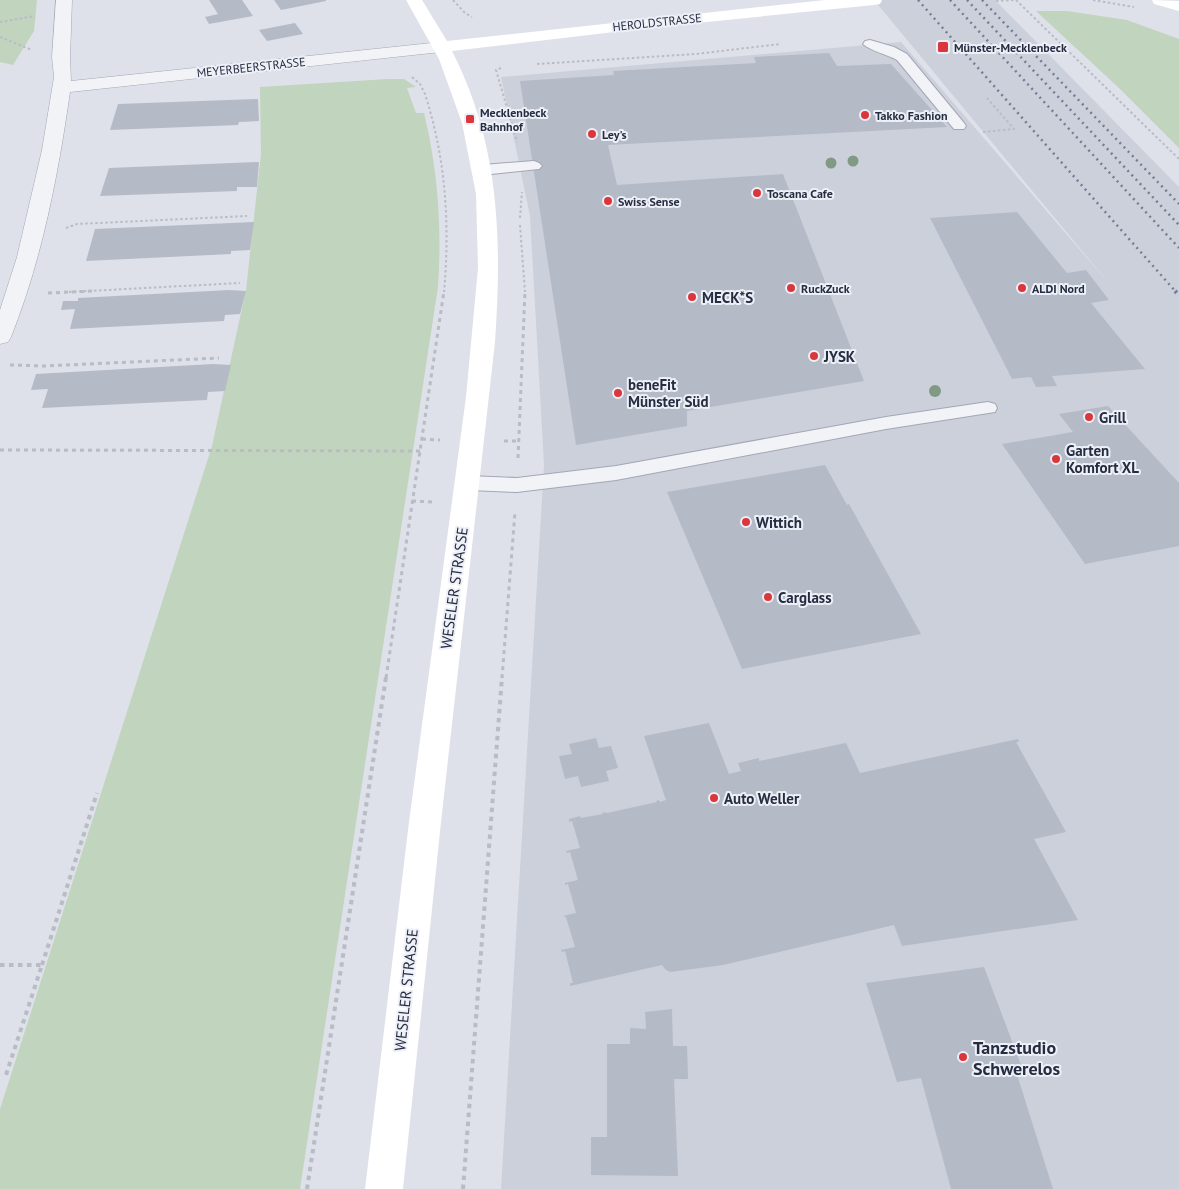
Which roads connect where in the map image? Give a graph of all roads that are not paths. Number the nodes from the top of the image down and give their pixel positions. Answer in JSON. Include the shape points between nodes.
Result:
{"nodes":[{"id":1,"x":64,"y":0,"type":"edge"},
{"id":2,"x":414,"y":0,"type":"edge"},
{"id":3,"x":874,"y":0,"type":"edge"},
{"id":4,"x":1160,"y":0,"type":"edge"},
{"id":5,"x":1179,"y":6,"type":"edge"},
{"id":6,"x":870,"y":44,"type":"dead end"},
{"id":7,"x":440,"y":47,"type":"junction"},
{"id":8,"x":61,"y":88,"type":"junction"},
{"id":9,"x":959,"y":126,"type":"dead end"},
{"id":10,"x":534,"y":166,"type":"dead end"},
{"id":11,"x":482,"y":170,"type":"junction"},
{"id":12,"x":1,"y":331,"type":"edge"},
{"id":13,"x":988,"y":408,"type":"dead end"},
{"id":14,"x":469,"y":484,"type":"junction"},
{"id":15,"x":384,"y":1189,"type":"edge"}],
"edges":[{"from":1,"to":8,"type":"street"},
{"from":2,"to":7,"type":"main road","name":"WESELER STRASSE"},
{"from":3,"to":7,"type":"main road","name":"HEROLDSTRASSE"},
{"from":4,"to":5,"type":"main road"},
{"from":6,"to":9,"type":"lane","via":[[902,57]]},
{"from":7,"to":8,"type":"street","name":"MEYERBEERSTRASSE"},
{"from":7,"to":11,"type":"main road","name":"WESELER STRASSE","via":[[459,84]]},
{"from":8,"to":12,"type":"street","via":[[35,231],[17,295]]},
{"from":10,"to":11,"type":"lane"},
{"from":11,"to":14,"type":"main road","name":"WESELER STRASSE","via":[[490,267]]},
{"from":13,"to":14,"type":"lane","via":[[616,473],[524,484]]},
{"from":14,"to":15,"type":"main road","name":"WESELER STRASSE","via":[[433,743]]}]}
